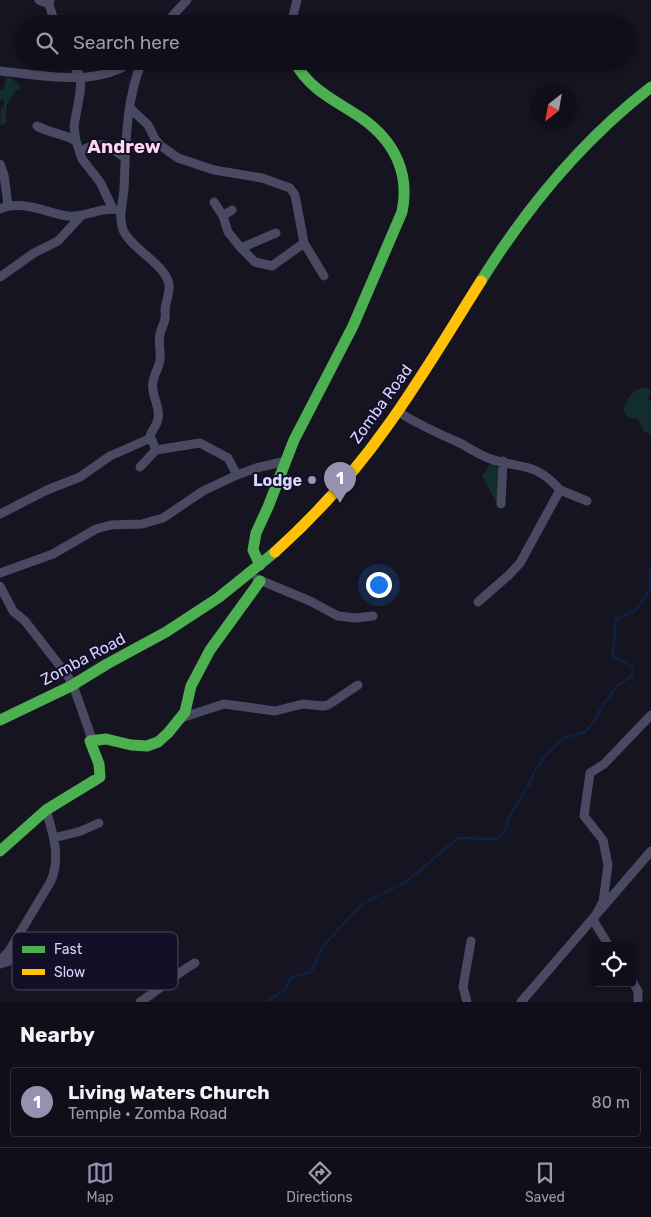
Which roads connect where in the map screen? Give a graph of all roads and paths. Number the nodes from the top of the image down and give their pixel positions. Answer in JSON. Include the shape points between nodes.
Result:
{"nodes":[{"id":1,"x":39,"y":0,"type":"edge"},
{"id":2,"x":187,"y":0,"type":"edge"},
{"id":3,"x":297,"y":0,"type":"edge"},
{"id":4,"x":49,"y":2,"type":"edge"},
{"id":5,"x":52,"y":15,"type":"edge"},
{"id":6,"x":174,"y":15,"type":"edge"},
{"id":7,"x":294,"y":15,"type":"edge"},
{"id":8,"x":76,"y":70,"type":"edge"},
{"id":9,"x":117,"y":70,"type":"edge"},
{"id":10,"x":138,"y":70,"type":"edge"},
{"id":11,"x":299,"y":70,"type":"edge"},
{"id":12,"x":0,"y":71,"type":"edge"},
{"id":13,"x":80,"y":78,"type":"junction"},
{"id":14,"x":651,"y":87,"type":"edge"},
{"id":15,"x":130,"y":108,"type":"junction"},
{"id":16,"x":37,"y":126,"type":"dead end"},
{"id":17,"x":76,"y":141,"type":"junction"},
{"id":18,"x":80,"y":151,"type":"junction"},
{"id":19,"x":124,"y":157,"type":"junction"},
{"id":20,"x":0,"y":164,"type":"edge"},
{"id":21,"x":2,"y":181,"type":"edge"},
{"id":22,"x":214,"y":202,"type":"dead end"},
{"id":23,"x":4,"y":207,"type":"edge"},
{"id":24,"x":116,"y":210,"type":"junction"},
{"id":25,"x":232,"y":210,"type":"dead end"},
{"id":26,"x":81,"y":216,"type":"junction"},
{"id":27,"x":223,"y":216,"type":"junction"},
{"id":28,"x":276,"y":233,"type":"dead end"},
{"id":29,"x":304,"y":243,"type":"junction"},
{"id":30,"x":241,"y":248,"type":"junction"},
{"id":31,"x":324,"y":276,"type":"dead end"},
{"id":32,"x":0,"y":277,"type":"edge"},
{"id":33,"x":398,"y":412,"type":"junction"},
{"id":34,"x":151,"y":438,"type":"junction"},
{"id":35,"x":156,"y":450,"type":"junction"},
{"id":36,"x":286,"y":461,"type":"junction"},
{"id":37,"x":503,"y":462,"type":"junction"},
{"id":38,"x":140,"y":467,"type":"dead end"},
{"id":39,"x":237,"y":475,"type":"junction"},
{"id":40,"x":560,"y":490,"type":"junction"},
{"id":41,"x":587,"y":501,"type":"dead end"},
{"id":42,"x":501,"y":504,"type":"dead end"},
{"id":43,"x":0,"y":514,"type":"edge"},
{"id":44,"x":260,"y":565,"type":"junction"},
{"id":45,"x":0,"y":573,"type":"edge"},
{"id":46,"x":247,"y":575,"type":"junction"},
{"id":47,"x":260,"y":580,"type":"junction"},
{"id":48,"x":0,"y":586,"type":"edge"},
{"id":49,"x":478,"y":602,"type":"dead end"},
{"id":50,"x":373,"y":616,"type":"dead end"},
{"id":51,"x":73,"y":685,"type":"junction"},
{"id":52,"x":358,"y":685,"type":"dead end"},
{"id":53,"x":651,"y":715,"type":"edge"},
{"id":54,"x":181,"y":718,"type":"junction"},
{"id":55,"x":0,"y":720,"type":"edge"},
{"id":56,"x":92,"y":740,"type":"junction"},
{"id":57,"x":46,"y":810,"type":"junction"},
{"id":58,"x":99,"y":823,"type":"dead end"},
{"id":59,"x":54,"y":838,"type":"junction"},
{"id":60,"x":0,"y":851,"type":"edge"},
{"id":61,"x":651,"y":851,"type":"edge"},
{"id":62,"x":593,"y":920,"type":"junction"},
{"id":63,"x":20,"y":932,"type":"edge"},
{"id":64,"x":471,"y":941,"type":"dead end"},
{"id":65,"x":607,"y":942,"type":"edge"},
{"id":66,"x":12,"y":946,"type":"edge"},
{"id":67,"x":0,"y":962,"type":"edge"},
{"id":68,"x":195,"y":963,"type":"dead end"},
{"id":69,"x":178,"y":973,"type":"edge"},
{"id":70,"x":636,"y":987,"type":"edge"},
{"id":71,"x":156,"y":990,"type":"edge"},
{"id":72,"x":140,"y":1002,"type":"edge"},
{"id":73,"x":467,"y":1002,"type":"edge"},
{"id":74,"x":521,"y":1002,"type":"edge"},
{"id":75,"x":638,"y":1002,"type":"edge"}],
"edges":[{"from":1,"to":4,"type":"street"},
{"from":2,"to":6,"type":"street"},
{"from":3,"to":7,"type":"street"},
{"from":4,"to":5,"type":"street"},
{"from":8,"to":13,"type":"street"},
{"from":9,"to":13,"type":"street"},
{"from":10,"to":15,"type":"street"},
{"from":11,"to":36,"type":"main road","via":[[331,99],[372,126],[391,147],[400,163],[405,197],[402,212],[353,326]]},
{"from":12,"to":13,"type":"street"},
{"from":13,"to":17,"type":"street","via":[[74,126]]},
{"from":14,"to":33,"type":"main road","name":"Zomba Road","via":[[597,134],[534,202],[495,256]]},
{"from":15,"to":19,"type":"street"},
{"from":15,"to":29,"type":"street","via":[[148,125],[154,139],[178,158],[290,188],[295,195]]},
{"from":16,"to":17,"type":"street"},
{"from":17,"to":18,"type":"street"},
{"from":18,"to":19,"type":"street","via":[[100,144]]},
{"from":18,"to":24,"type":"street","via":[[88,169],[100,182]]},
{"from":19,"to":24,"type":"street","via":[[124,191]]},
{"from":20,"to":21,"type":"street"},
{"from":21,"to":23,"type":"street"},
{"from":22,"to":27,"type":"street"},
{"from":23,"to":26,"type":"street"},
{"from":24,"to":26,"type":"street"},
{"from":24,"to":34,"type":"street","via":[[128,238],[163,272],[169,286],[158,369],[152,384],[159,414]]},
{"from":25,"to":27,"type":"street"},
{"from":26,"to":32,"type":"street","via":[[58,241]]},
{"from":27,"to":30,"type":"street","via":[[228,232]]},
{"from":28,"to":30,"type":"street"},
{"from":29,"to":30,"type":"street","via":[[272,266],[255,262]]},
{"from":29,"to":31,"type":"street"},
{"from":33,"to":37,"type":"street","via":[[429,430]]},
{"from":33,"to":44,"type":"main road","name":"Zomba Road","via":[[336,490]]},
{"from":34,"to":35,"type":"street"},
{"from":34,"to":43,"type":"street","via":[[110,456],[80,477]]},
{"from":35,"to":38,"type":"street"},
{"from":35,"to":39,"type":"street","via":[[200,443],[228,458]]},
{"from":36,"to":39,"type":"street"},
{"from":36,"to":44,"type":"main road","via":[[254,538],[253,550]]},
{"from":37,"to":40,"type":"street","via":[[539,472]]},
{"from":37,"to":42,"type":"street"},
{"from":39,"to":45,"type":"street","via":[[203,491],[169,515],[142,524],[96,529],[62,550]]},
{"from":40,"to":41,"type":"street"},
{"from":40,"to":49,"type":"street","via":[[520,563]]},
{"from":44,"to":46,"type":"main road","name":"Zomba Road"},
{"from":46,"to":47,"type":"street"},
{"from":46,"to":51,"type":"main road","name":"Zomba Road","via":[[174,628]]},
{"from":47,"to":50,"type":"street","via":[[338,616]]},
{"from":47,"to":54,"type":"main road","via":[[209,650],[191,686],[187,709]]},
{"from":48,"to":51,"type":"street","via":[[13,611],[25,620]]},
{"from":51,"to":55,"type":"main road","name":"Zomba Road"},
{"from":51,"to":56,"type":"street"},
{"from":52,"to":54,"type":"street","via":[[323,706],[303,704],[276,711],[224,704]]},
{"from":53,"to":62,"type":"street","via":[[604,764],[590,773],[584,816],[603,840],[608,865],[602,902]]},
{"from":54,"to":56,"type":"main road","via":[[159,741],[145,747],[120,741]]},
{"from":56,"to":57,"type":"main road","via":[[90,743],[100,766],[100,777]]},
{"from":57,"to":59,"type":"street"},
{"from":57,"to":60,"type":"main road"},
{"from":58,"to":59,"type":"street"},
{"from":59,"to":63,"type":"street","via":[[54,874]]},
{"from":61,"to":62,"type":"street"},
{"from":62,"to":65,"type":"street"},
{"from":62,"to":74,"type":"street"},
{"from":64,"to":73,"type":"street","via":[[463,987]]},
{"from":66,"to":67,"type":"street"},
{"from":68,"to":69,"type":"street"},
{"from":70,"to":75,"type":"street"},
{"from":71,"to":72,"type":"street"}]}
